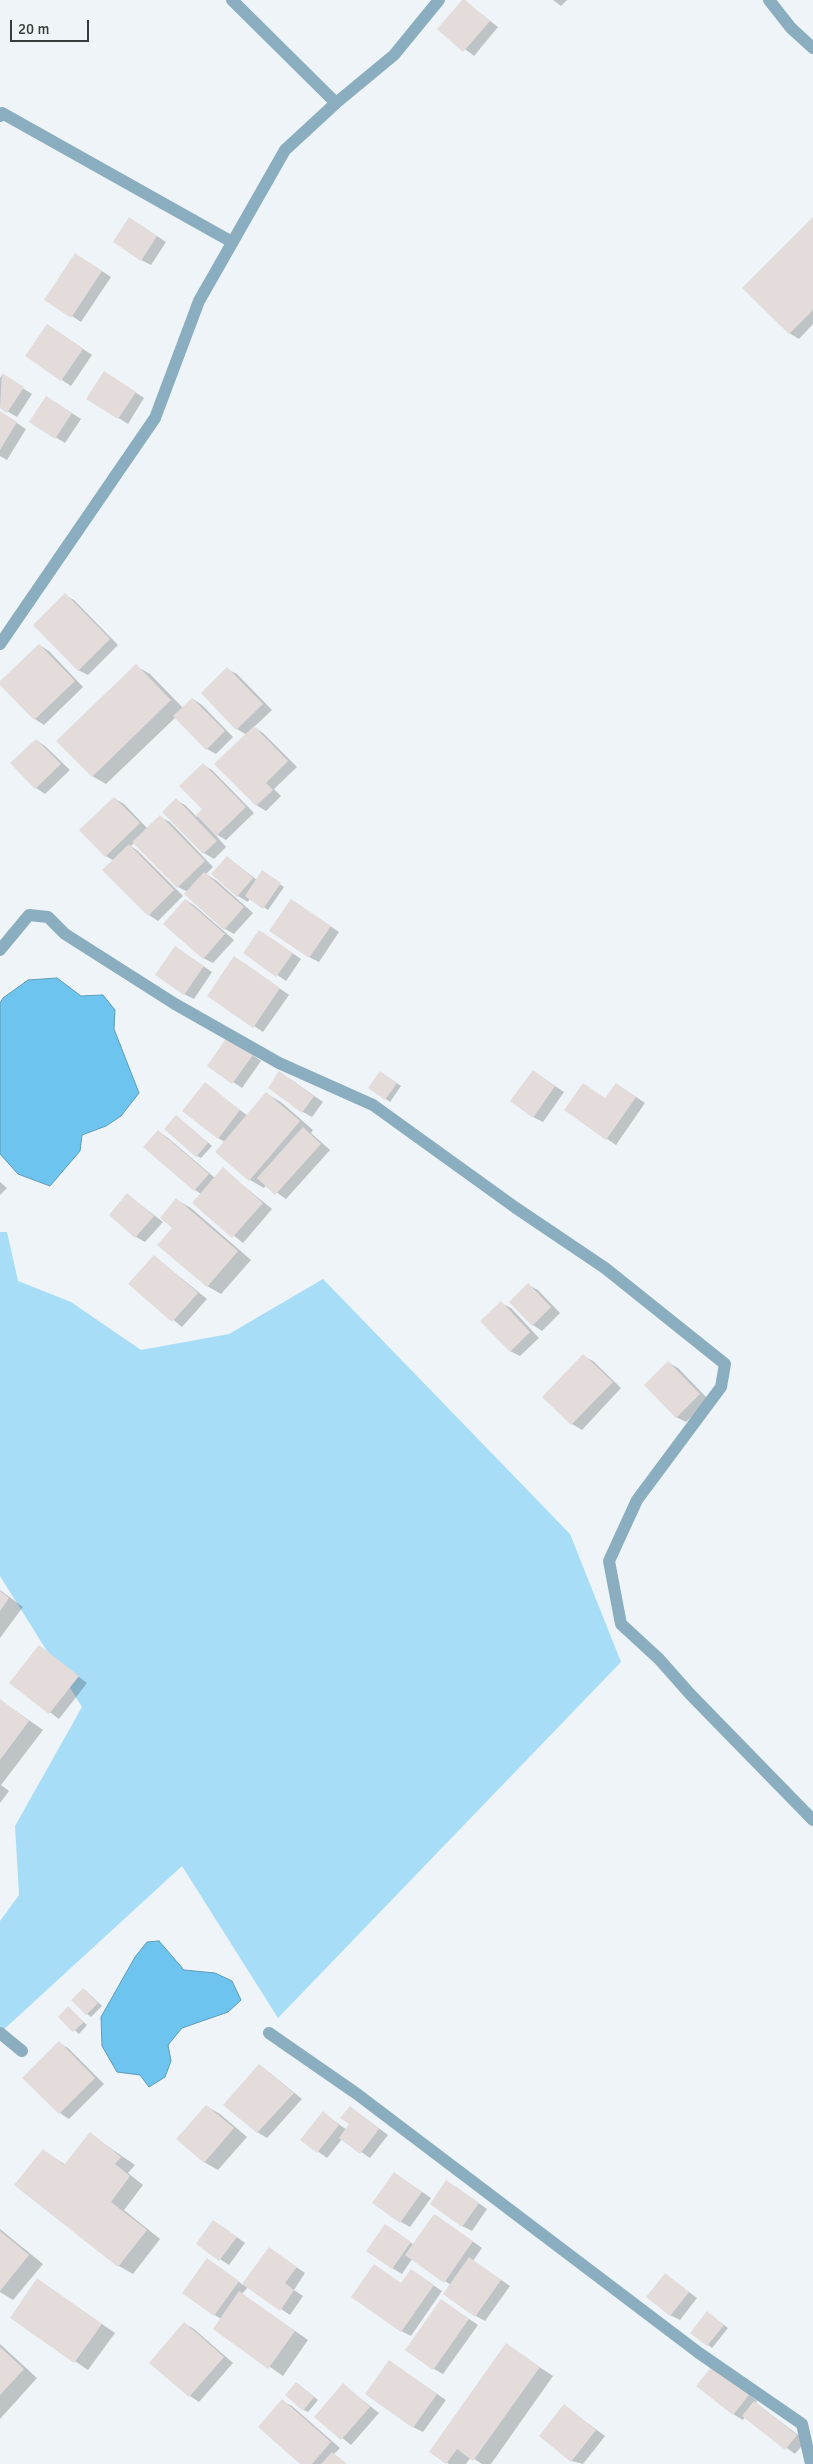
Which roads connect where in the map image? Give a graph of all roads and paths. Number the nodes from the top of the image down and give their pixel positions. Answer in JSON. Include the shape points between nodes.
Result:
{"nodes":[{"id":1,"x":232,"y":0,"type":"edge"},
{"id":2,"x":439,"y":0,"type":"edge"},
{"id":3,"x":769,"y":0,"type":"edge"},
{"id":4,"x":813,"y":48,"type":"edge"},
{"id":5,"x":336,"y":103,"type":"junction"},
{"id":6,"x":0,"y":116,"type":"edge"},
{"id":7,"x":232,"y":242,"type":"junction"},
{"id":8,"x":0,"y":644,"type":"edge"},
{"id":9,"x":0,"y":950,"type":"edge"},
{"id":10,"x":813,"y":1820,"type":"edge"},
{"id":11,"x":0,"y":2033,"type":"edge"},
{"id":12,"x":269,"y":2033,"type":"dead end"},
{"id":13,"x":22,"y":2051,"type":"dead end"},
{"id":14,"x":811,"y":2464,"type":"edge"}],
"edges":[{"from":1,"to":5,"type":"street"},
{"from":2,"to":5,"type":"street","via":[[394,55]]},
{"from":3,"to":4,"type":"street","via":[[791,28]]},
{"from":5,"to":7,"type":"street","via":[[286,150]]},
{"from":6,"to":7,"type":"street","via":[[2,114]]},
{"from":7,"to":8,"type":"street","via":[[199,301],[155,418]]},
{"from":9,"to":10,"type":"street","via":[[29,914],[48,918],[65,934],[175,1004],[279,1064],[373,1105],[605,1268],[725,1364],[721,1387],[637,1500],[609,1561],[619,1615],[621,1624],[660,1659]]},
{"from":11,"to":13,"type":"street"},
{"from":12,"to":14,"type":"street","via":[[357,2094],[700,2353],[802,2424]]}]}
